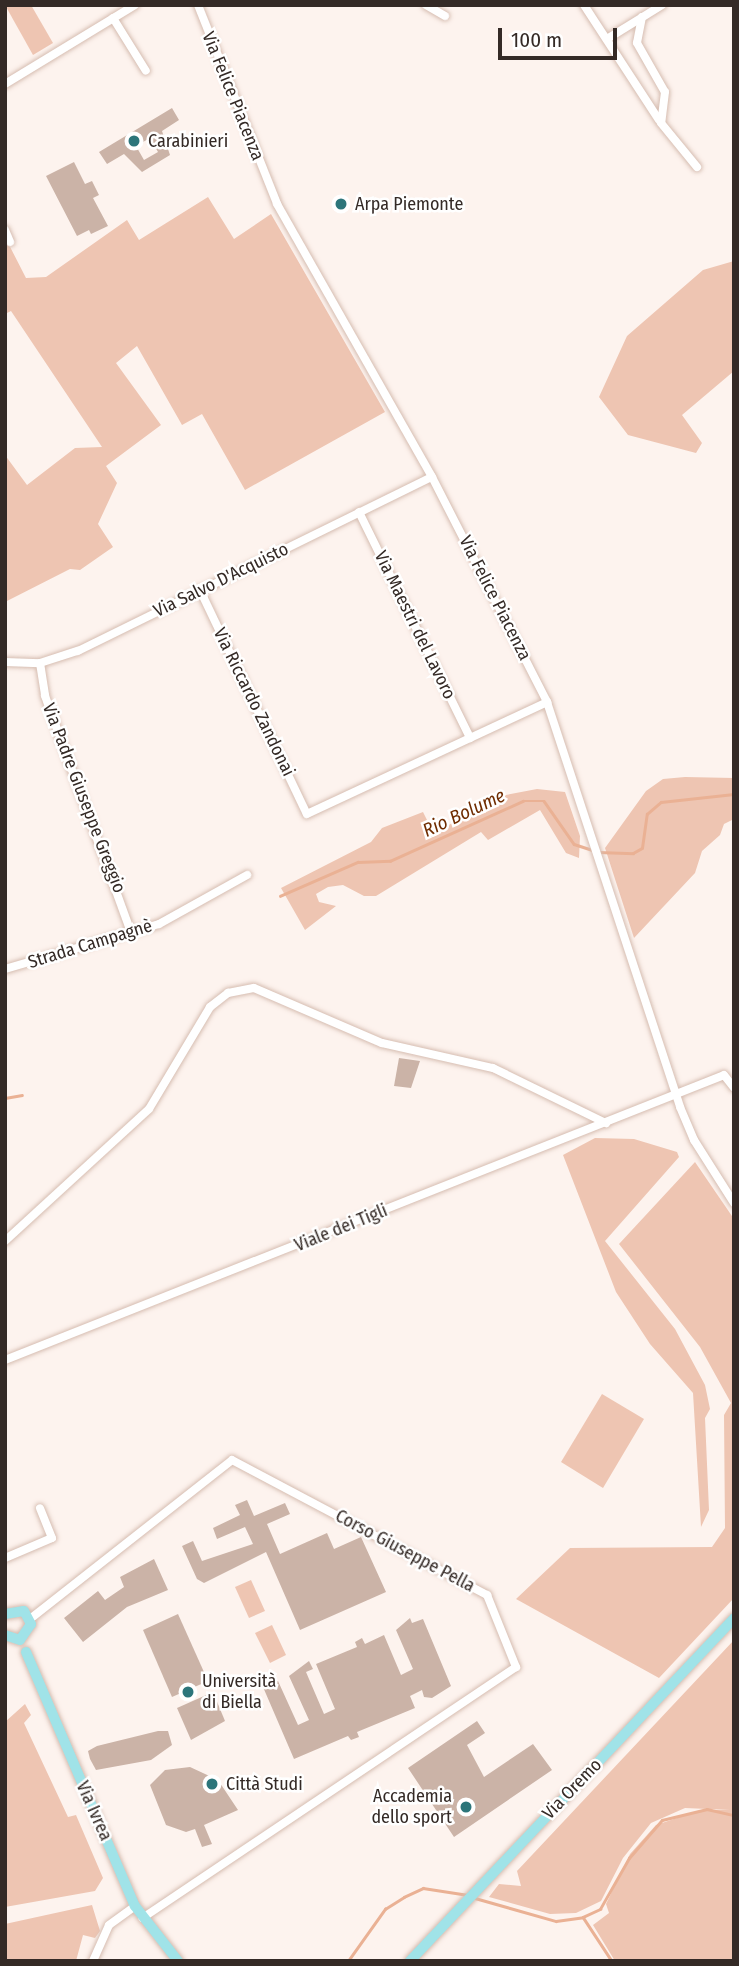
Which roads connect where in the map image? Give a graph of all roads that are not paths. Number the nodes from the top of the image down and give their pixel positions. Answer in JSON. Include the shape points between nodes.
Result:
{"nodes":[{"id":1,"x":135,"y":5,"type":"edge"},
{"id":2,"x":200,"y":5,"type":"edge"},
{"id":3,"x":426,"y":5,"type":"edge"},
{"id":4,"x":584,"y":5,"type":"edge"},
{"id":5,"x":662,"y":5,"type":"edge"},
{"id":6,"x":445,"y":16,"type":"dead end"},
{"id":7,"x":642,"y":17,"type":"junction"},
{"id":8,"x":113,"y":18,"type":"junction"},
{"id":9,"x":607,"y":39,"type":"junction"},
{"id":10,"x":146,"y":71,"type":"dead end"},
{"id":11,"x":5,"y":84,"type":"edge"},
{"id":12,"x":661,"y":123,"type":"junction"},
{"id":13,"x":696,"y":167,"type":"dead end"},
{"id":14,"x":5,"y":230,"type":"edge"},
{"id":15,"x":10,"y":242,"type":"dead end"},
{"id":16,"x":432,"y":477,"type":"junction"},
{"id":17,"x":359,"y":512,"type":"junction"},
{"id":18,"x":200,"y":590,"type":"junction"},
{"id":19,"x":5,"y":662,"type":"edge"},
{"id":20,"x":40,"y":663,"type":"junction"},
{"id":21,"x":547,"y":702,"type":"junction"},
{"id":22,"x":470,"y":738,"type":"junction"},
{"id":23,"x":247,"y":875,"type":"dead end"},
{"id":24,"x":131,"y":932,"type":"junction"},
{"id":25,"x":5,"y":969,"type":"edge"},
{"id":26,"x":734,"y":1088,"type":"edge"},
{"id":27,"x":676,"y":1094,"type":"junction"},
{"id":28,"x":606,"y":1123,"type":"junction"},
{"id":29,"x":734,"y":1203,"type":"edge"},
{"id":30,"x":5,"y":1241,"type":"edge"},
{"id":31,"x":5,"y":1360,"type":"edge"},
{"id":32,"x":40,"y":1508,"type":"dead end"},
{"id":33,"x":5,"y":1558,"type":"edge"},
{"id":34,"x":6,"y":1610,"type":"edge"},
{"id":35,"x":734,"y":1618,"type":"edge"},
{"id":36,"x":30,"y":1619,"type":"junction"},
{"id":37,"x":5,"y":1635,"type":"edge"},
{"id":38,"x":24,"y":1647,"type":"junction"},
{"id":39,"x":135,"y":1906,"type":"junction"},
{"id":40,"x":143,"y":1918,"type":"junction"},
{"id":41,"x":93,"y":1961,"type":"edge"},
{"id":42,"x":178,"y":1961,"type":"edge"},
{"id":43,"x":410,"y":1961,"type":"edge"}],
"edges":[{"from":1,"to":8,"type":"street"},
{"from":2,"to":16,"type":"street","name":"Via Felice Piacenza","via":[[277,204]]},
{"from":3,"to":6,"type":"street"},
{"from":4,"to":9,"type":"street"},
{"from":5,"to":7,"type":"street"},
{"from":7,"to":9,"type":"street"},
{"from":7,"to":12,"type":"street","via":[[637,43],[665,92]]},
{"from":8,"to":10,"type":"street"},
{"from":8,"to":11,"type":"street"},
{"from":9,"to":12,"type":"street"},
{"from":12,"to":13,"type":"street"},
{"from":14,"to":15,"type":"street"},
{"from":16,"to":17,"type":"street","name":"Via Salvo D'Acquisto"},
{"from":16,"to":21,"type":"street","name":"Via Felice Piacenza"},
{"from":17,"to":18,"type":"street","name":"Via Salvo D'Acquisto"},
{"from":17,"to":22,"type":"street","name":"Via Maestri del Lavoro"},
{"from":18,"to":20,"type":"street","name":"Via Salvo D'Acquisto","via":[[78,651]]},
{"from":18,"to":22,"type":"street","name":"Via Riccardo Zandonai","via":[[307,814]]},
{"from":19,"to":20,"type":"street","name":"Via Salvo D'Acquisto"},
{"from":20,"to":24,"type":"street","name":"Via Padre Giuseppe Greggio","via":[[45,696]]},
{"from":21,"to":22,"type":"street"},
{"from":21,"to":27,"type":"street","name":"Via Felice Piacenza"},
{"from":23,"to":24,"type":"street","name":"Strada Campagnè","via":[[159,924]]},
{"from":24,"to":25,"type":"street","name":"Strada Campagnè"},
{"from":26,"to":27,"type":"street","name":"Viale dei Tigli","via":[[724,1075]]},
{"from":27,"to":28,"type":"street","name":"Viale dei Tigli"},
{"from":27,"to":29,"type":"street","name":"Via Felice Piacenza","via":[[694,1140]]},
{"from":28,"to":30,"type":"street","via":[[493,1068],[383,1043],[254,988],[228,993],[210,1007],[149,1109]]},
{"from":28,"to":31,"type":"street","name":"Viale dei Tigli"},
{"from":32,"to":33,"type":"street","via":[[52,1538]]},
{"from":34,"to":36,"type":"main road","via":[[23,1611]]},
{"from":35,"to":43,"type":"main road","name":"Via Oremo"},
{"from":36,"to":38,"type":"main road"},
{"from":36,"to":40,"type":"street","name":"Corso Giuseppe Pella","via":[[232,1460],[487,1595],[516,1667]]},
{"from":37,"to":38,"type":"main road"},
{"from":38,"to":39,"type":"main road","name":"Via Ivrea"},
{"from":39,"to":40,"type":"main road","name":"Via Ivrea"},
{"from":39,"to":41,"type":"street","via":[[109,1925]]},
{"from":40,"to":42,"type":"main road","name":"Via Ivrea"}]}
